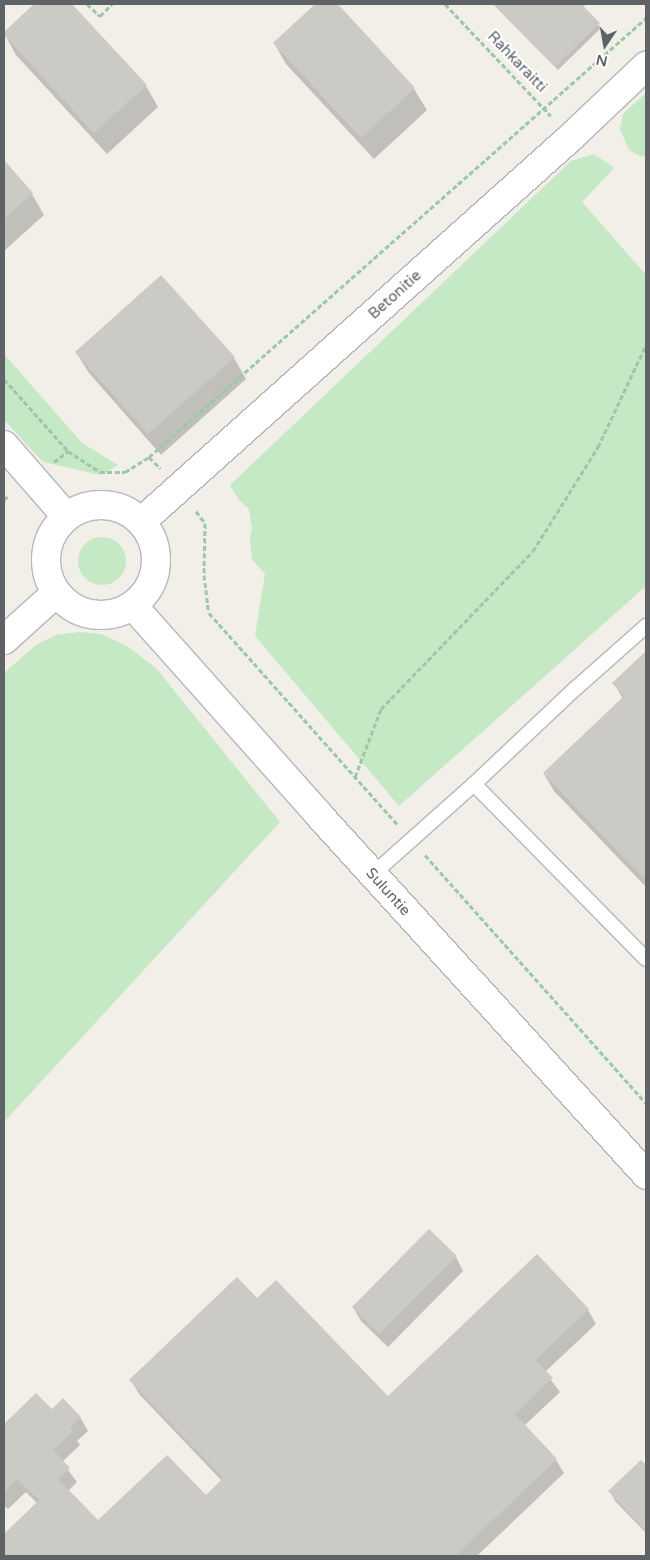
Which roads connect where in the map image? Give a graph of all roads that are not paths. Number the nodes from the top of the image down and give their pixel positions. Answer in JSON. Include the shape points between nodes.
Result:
{"nodes":[{"id":1,"x":646,"y":66,"type":"edge"},
{"id":2,"x":4,"y":445,"type":"edge"},
{"id":3,"x":66,"y":516,"type":"junction"},
{"id":4,"x":142,"y":521,"type":"junction"},
{"id":5,"x":56,"y":593,"type":"junction"},
{"id":6,"x":134,"y":606,"type":"junction"},
{"id":7,"x":646,"y":626,"type":"edge"},
{"id":8,"x":4,"y":640,"type":"edge"},
{"id":9,"x":474,"y":784,"type":"junction"},
{"id":10,"x":373,"y":874,"type":"junction"},
{"id":11,"x":646,"y":959,"type":"edge"},
{"id":12,"x":646,"y":1175,"type":"edge"}],
"edges":[{"from":1,"to":4,"type":"street","name":"Betonitie","via":[[570,138]]},
{"from":2,"to":3,"type":"street"},
{"from":3,"to":4,"type":"street","via":[[91,505],[118,507]]},
{"from":3,"to":5,"type":"street","via":[[49,539],[45,567]]},
{"from":4,"to":6,"type":"street","via":[[156,549],[154,573],[153,581]]},
{"from":5,"to":6,"type":"street","via":[[78,612],[106,616]]},
{"from":5,"to":8,"type":"street"},
{"from":6,"to":10,"type":"street","name":"Suluntie"},
{"from":7,"to":9,"type":"lane"},
{"from":9,"to":10,"type":"lane"},
{"from":9,"to":11,"type":"lane"},
{"from":10,"to":12,"type":"street","name":"Suluntie"}]}
